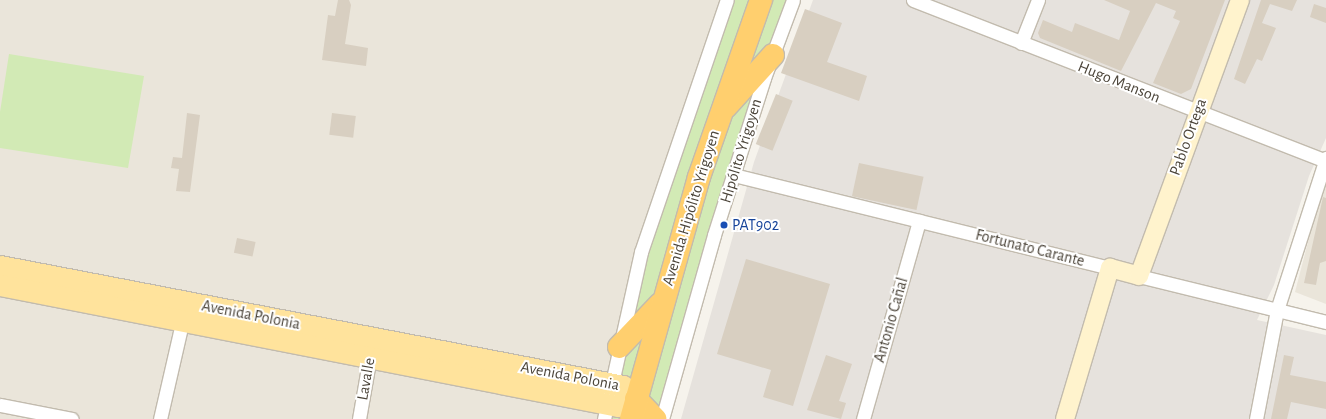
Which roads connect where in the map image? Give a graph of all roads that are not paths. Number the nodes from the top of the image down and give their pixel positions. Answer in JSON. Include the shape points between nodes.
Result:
{"nodes":[{"id":1,"x":727,"y":0,"type":"edge"},
{"id":2,"x":761,"y":0,"type":"edge"},
{"id":3,"x":793,"y":0,"type":"edge"},
{"id":4,"x":913,"y":0,"type":"edge"},
{"id":5,"x":1038,"y":0,"type":"edge"},
{"id":6,"x":1240,"y":0,"type":"edge"},
{"id":7,"x":1021,"y":43,"type":"junction"},
{"id":8,"x":773,"y":55,"type":"junction"},
{"id":9,"x":1197,"y":112,"type":"junction"},
{"id":10,"x":720,"y":114,"type":"junction"},
{"id":11,"x":1326,"y":160,"type":"edge"},
{"id":12,"x":734,"y":175,"type":"junction"},
{"id":13,"x":919,"y":221,"type":"junction"},
{"id":14,"x":0,"y":266,"type":"edge"},
{"id":15,"x":1110,"y":268,"type":"junction"},
{"id":16,"x":1138,"y":276,"type":"junction"},
{"id":17,"x":0,"y":285,"type":"edge"},
{"id":18,"x":663,"y":302,"type":"junction"},
{"id":19,"x":1277,"y":310,"type":"junction"},
{"id":20,"x":184,"y":312,"type":"junction"},
{"id":21,"x":1326,"y":322,"type":"edge"},
{"id":22,"x":372,"y":347,"type":"junction"},
{"id":23,"x":620,"y":347,"type":"junction"},
{"id":24,"x":612,"y":384,"type":"junction"},
{"id":25,"x":0,"y":405,"type":"edge"},
{"id":26,"x":634,"y":409,"type":"edge"},
{"id":27,"x":606,"y":411,"type":"edge"},
{"id":28,"x":72,"y":419,"type":"edge"},
{"id":29,"x":160,"y":419,"type":"edge"},
{"id":30,"x":359,"y":419,"type":"edge"},
{"id":31,"x":655,"y":419,"type":"edge"},
{"id":32,"x":662,"y":419,"type":"edge"},
{"id":33,"x":863,"y":419,"type":"edge"},
{"id":34,"x":1065,"y":419,"type":"edge"},
{"id":35,"x":1256,"y":419,"type":"edge"}],
"edges":[{"from":1,"to":23,"type":"street","via":[[641,252]]},
{"from":2,"to":10,"type":"highway","name":"Avenida Hipólito Yrigoyen"},
{"from":3,"to":8,"type":"street","name":"Hipólito Yrigoyen"},
{"from":4,"to":7,"type":"street","name":"Hugo Manson"},
{"from":5,"to":7,"type":"street"},
{"from":6,"to":9,"type":"street","name":"Pablo Ortega"},
{"from":7,"to":9,"type":"street","name":"Hugo Manson"},
{"from":8,"to":10,"type":"highway"},
{"from":8,"to":12,"type":"street","name":"Hipólito Yrigoyen"},
{"from":9,"to":11,"type":"street","name":"Hugo Manson"},
{"from":9,"to":16,"type":"street","name":"Pablo Ortega"},
{"from":10,"to":18,"type":"highway","name":"Avenida Hipólito Yrigoyen"},
{"from":11,"to":19,"type":"street"},
{"from":12,"to":13,"type":"street","name":"Fortunato Carante"},
{"from":12,"to":32,"type":"street","name":"Hipólito Yrigoyen"},
{"from":13,"to":15,"type":"street","name":"Fortunato Carante"},
{"from":13,"to":33,"type":"street","name":"Antonio Cañal"},
{"from":14,"to":20,"type":"main road","name":"Avenida Polonia"},
{"from":15,"to":16,"type":"street","name":"Fortunato Carante"},
{"from":15,"to":34,"type":"street"},
{"from":16,"to":19,"type":"street","name":"Fortunato Carante"},
{"from":17,"to":20,"type":"main road","name":"Avenida Polonia"},
{"from":18,"to":23,"type":"highway"},
{"from":18,"to":26,"type":"highway","name":"Avenida Hipólito Yrigoyen"},
{"from":19,"to":21,"type":"street","name":"Fortunato Carante"},
{"from":19,"to":35,"type":"street"},
{"from":20,"to":22,"type":"main road","name":"Avenida Polonia"},
{"from":20,"to":29,"type":"street"},
{"from":22,"to":24,"type":"main road","name":"Avenida Polonia"},
{"from":22,"to":27,"type":"main road","name":"Avenida Polonia"},
{"from":22,"to":30,"type":"street","name":"Lavalle"},
{"from":23,"to":24,"type":"street"},
{"from":24,"to":26,"type":"main road","name":"Avenida Polonia","via":[[626,388]]},
{"from":24,"to":27,"type":"street"},
{"from":25,"to":28,"type":"street"},
{"from":26,"to":27,"type":"main road","name":"Avenida Polonia","via":[[622,407]]},
{"from":26,"to":31,"type":"highway"}]}
